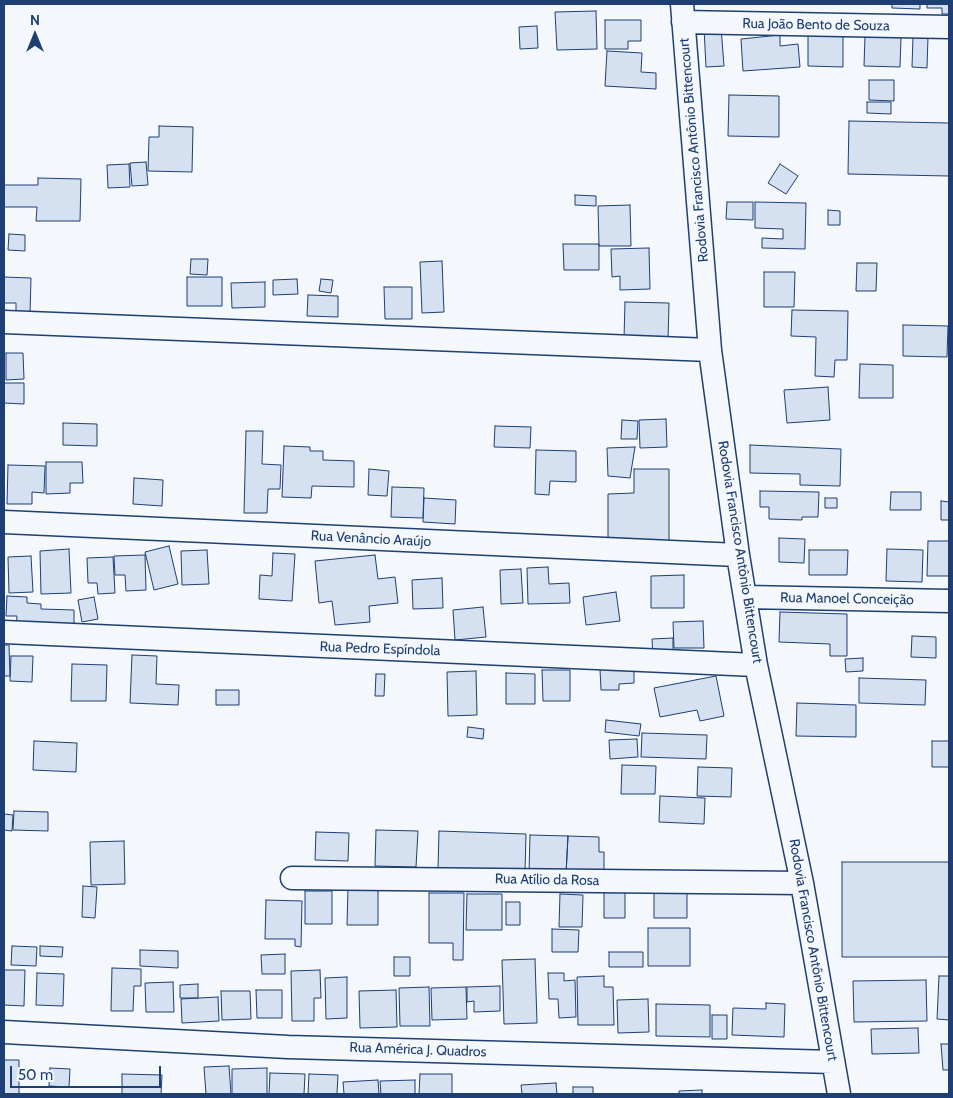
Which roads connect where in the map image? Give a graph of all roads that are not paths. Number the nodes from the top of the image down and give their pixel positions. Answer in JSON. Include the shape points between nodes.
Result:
{"nodes":[{"id":1,"x":682,"y":13,"type":"edge"},
{"id":2,"x":949,"y":27,"type":"edge"},
{"id":3,"x":4,"y":322,"type":"edge"},
{"id":4,"x":710,"y":350,"type":"junction"},
{"id":5,"x":4,"y":522,"type":"edge"},
{"id":6,"x":738,"y":555,"type":"junction"},
{"id":7,"x":746,"y":597,"type":"junction"},
{"id":8,"x":949,"y":601,"type":"edge"},
{"id":9,"x":4,"y":632,"type":"edge"},
{"id":10,"x":756,"y":665,"type":"junction"},
{"id":11,"x":292,"y":878,"type":"dead end"},
{"id":12,"x":802,"y":883,"type":"junction"},
{"id":13,"x":4,"y":1032,"type":"edge"},
{"id":14,"x":833,"y":1062,"type":"junction"},
{"id":15,"x":839,"y":1094,"type":"edge"}],
"edges":[{"from":1,"to":2,"type":"street","name":"Rua João Bento de Souza"},
{"from":1,"to":4,"type":"street","name":"Rodovia Francisco Antônio Bittencourt"},
{"from":3,"to":4,"type":"street"},
{"from":4,"to":6,"type":"street","name":"Rodovia Francisco Antônio Bittencourt"},
{"from":5,"to":6,"type":"street","name":"Rua Venâncio Araújo"},
{"from":6,"to":7,"type":"street","name":"Rodovia Francisco Antônio Bittencourt"},
{"from":7,"to":8,"type":"street","name":"Rua Manoel Conceição"},
{"from":7,"to":10,"type":"street","name":"Rodovia Francisco Antônio Bittencourt"},
{"from":9,"to":10,"type":"street","name":"Rua Pedro Espíndola"},
{"from":10,"to":12,"type":"street","name":"Rodovia Francisco Antônio Bittencourt"},
{"from":11,"to":12,"type":"street","name":"Rua Atílio da Rosa"},
{"from":12,"to":14,"type":"street","name":"Rodovia Francisco Antônio Bittencourt"},
{"from":13,"to":14,"type":"street","name":"Rua América J. Quadros","via":[[288,1047]]},
{"from":14,"to":15,"type":"street","name":"Rodovia Francisco Antônio Bittencourt"}]}
